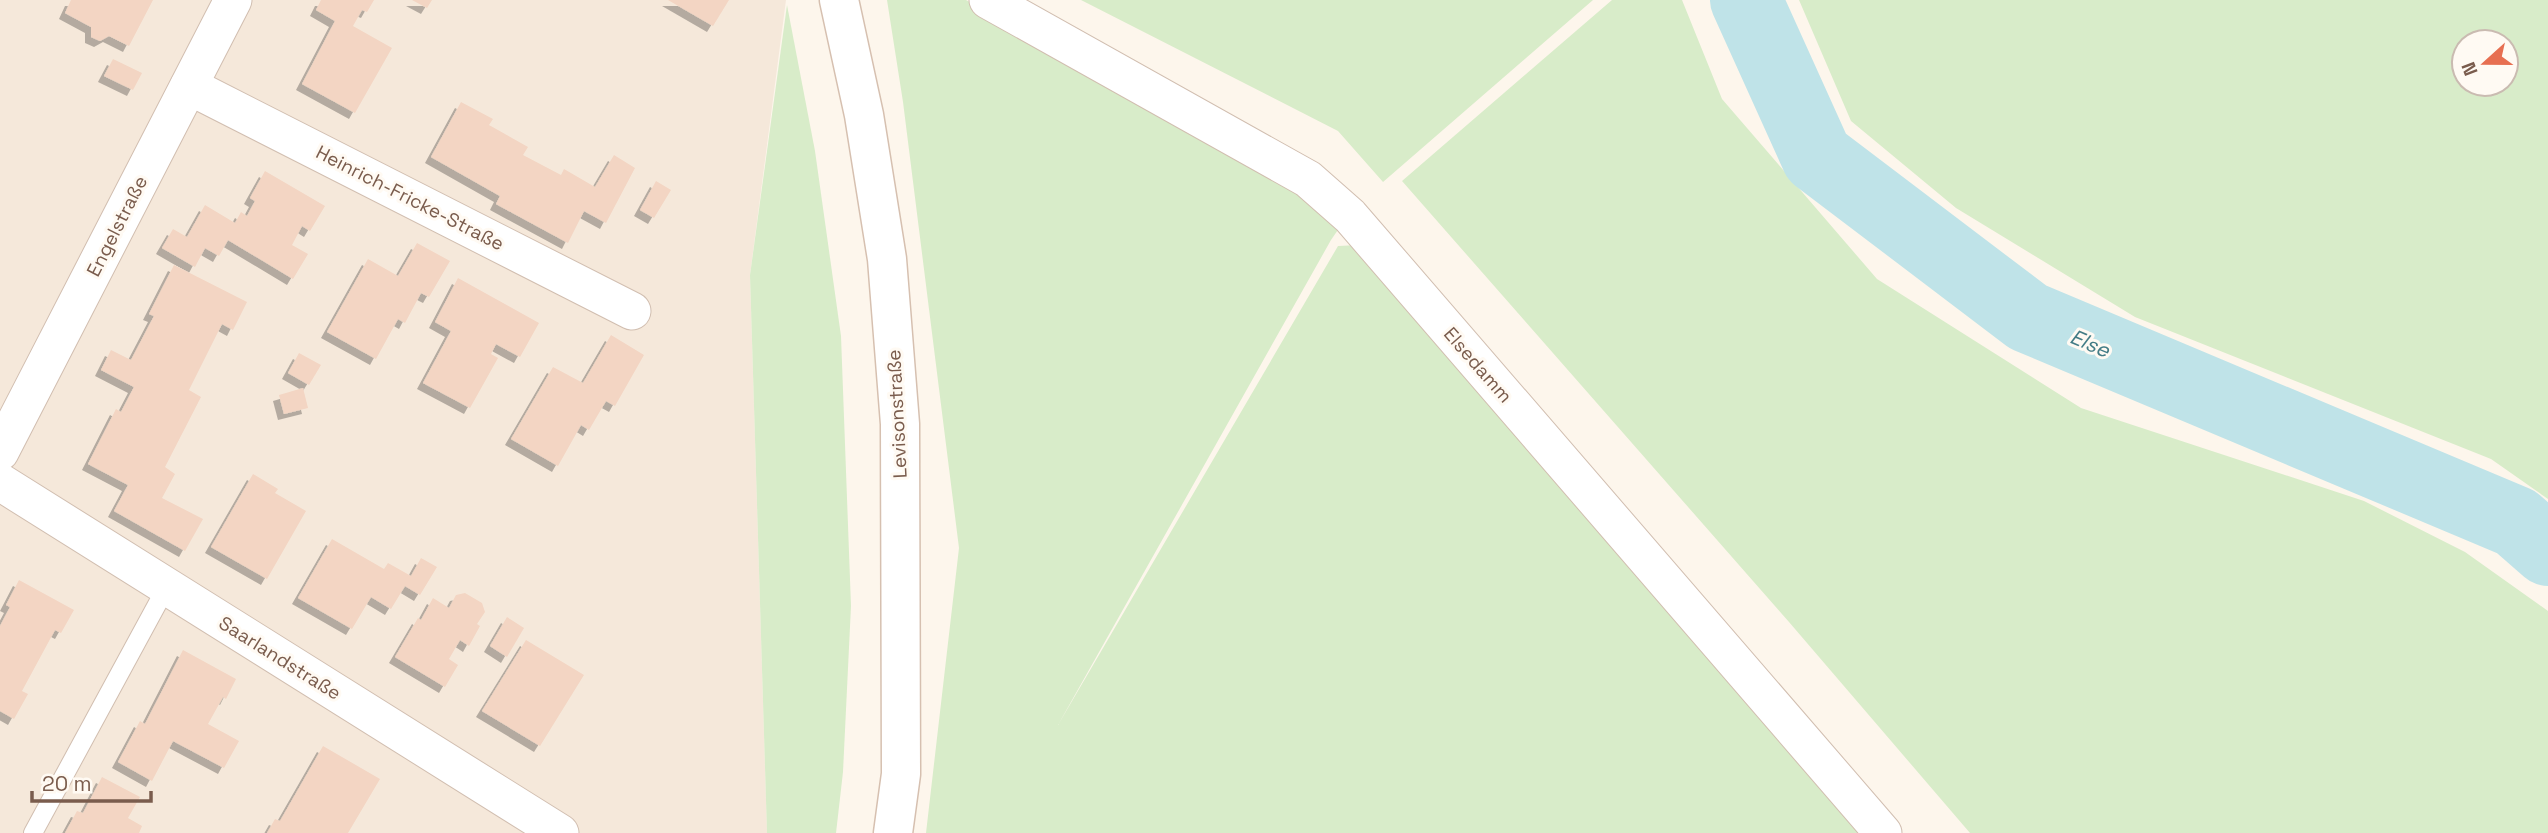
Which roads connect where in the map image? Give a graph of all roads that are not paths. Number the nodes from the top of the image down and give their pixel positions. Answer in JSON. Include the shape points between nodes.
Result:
{"nodes":[{"id":1,"x":233,"y":0,"type":"edge"},
{"id":2,"x":839,"y":0,"type":"edge"},
{"id":3,"x":988,"y":0,"type":"edge"},
{"id":4,"x":189,"y":86,"type":"junction"},
{"id":5,"x":632,"y":311,"type":"dead end"},
{"id":6,"x":0,"y":452,"type":"edge"},
{"id":7,"x":0,"y":482,"type":"edge"},
{"id":8,"x":166,"y":588,"type":"junction"},
{"id":9,"x":33,"y":833,"type":"edge"},
{"id":10,"x":560,"y":833,"type":"edge"},
{"id":11,"x":893,"y":833,"type":"edge"},
{"id":12,"x":1883,"y":833,"type":"edge"}],
"edges":[{"from":1,"to":4,"type":"street","name":"Engelstraße"},
{"from":2,"to":11,"type":"main road","name":"Levisonstraße","via":[[864,115],[887,259],[900,424],[901,774]]},
{"from":3,"to":12,"type":"street","name":"Elsedamm","via":[[1308,179],[1350,216]]},
{"from":4,"to":5,"type":"street","name":"Heinrich-Fricke-Straße"},
{"from":4,"to":6,"type":"street","name":"Engelstraße"},
{"from":7,"to":8,"type":"street","name":"Saarlandstraße"},
{"from":8,"to":9,"type":"lane"},
{"from":8,"to":10,"type":"street","name":"Saarlandstraße"}]}
